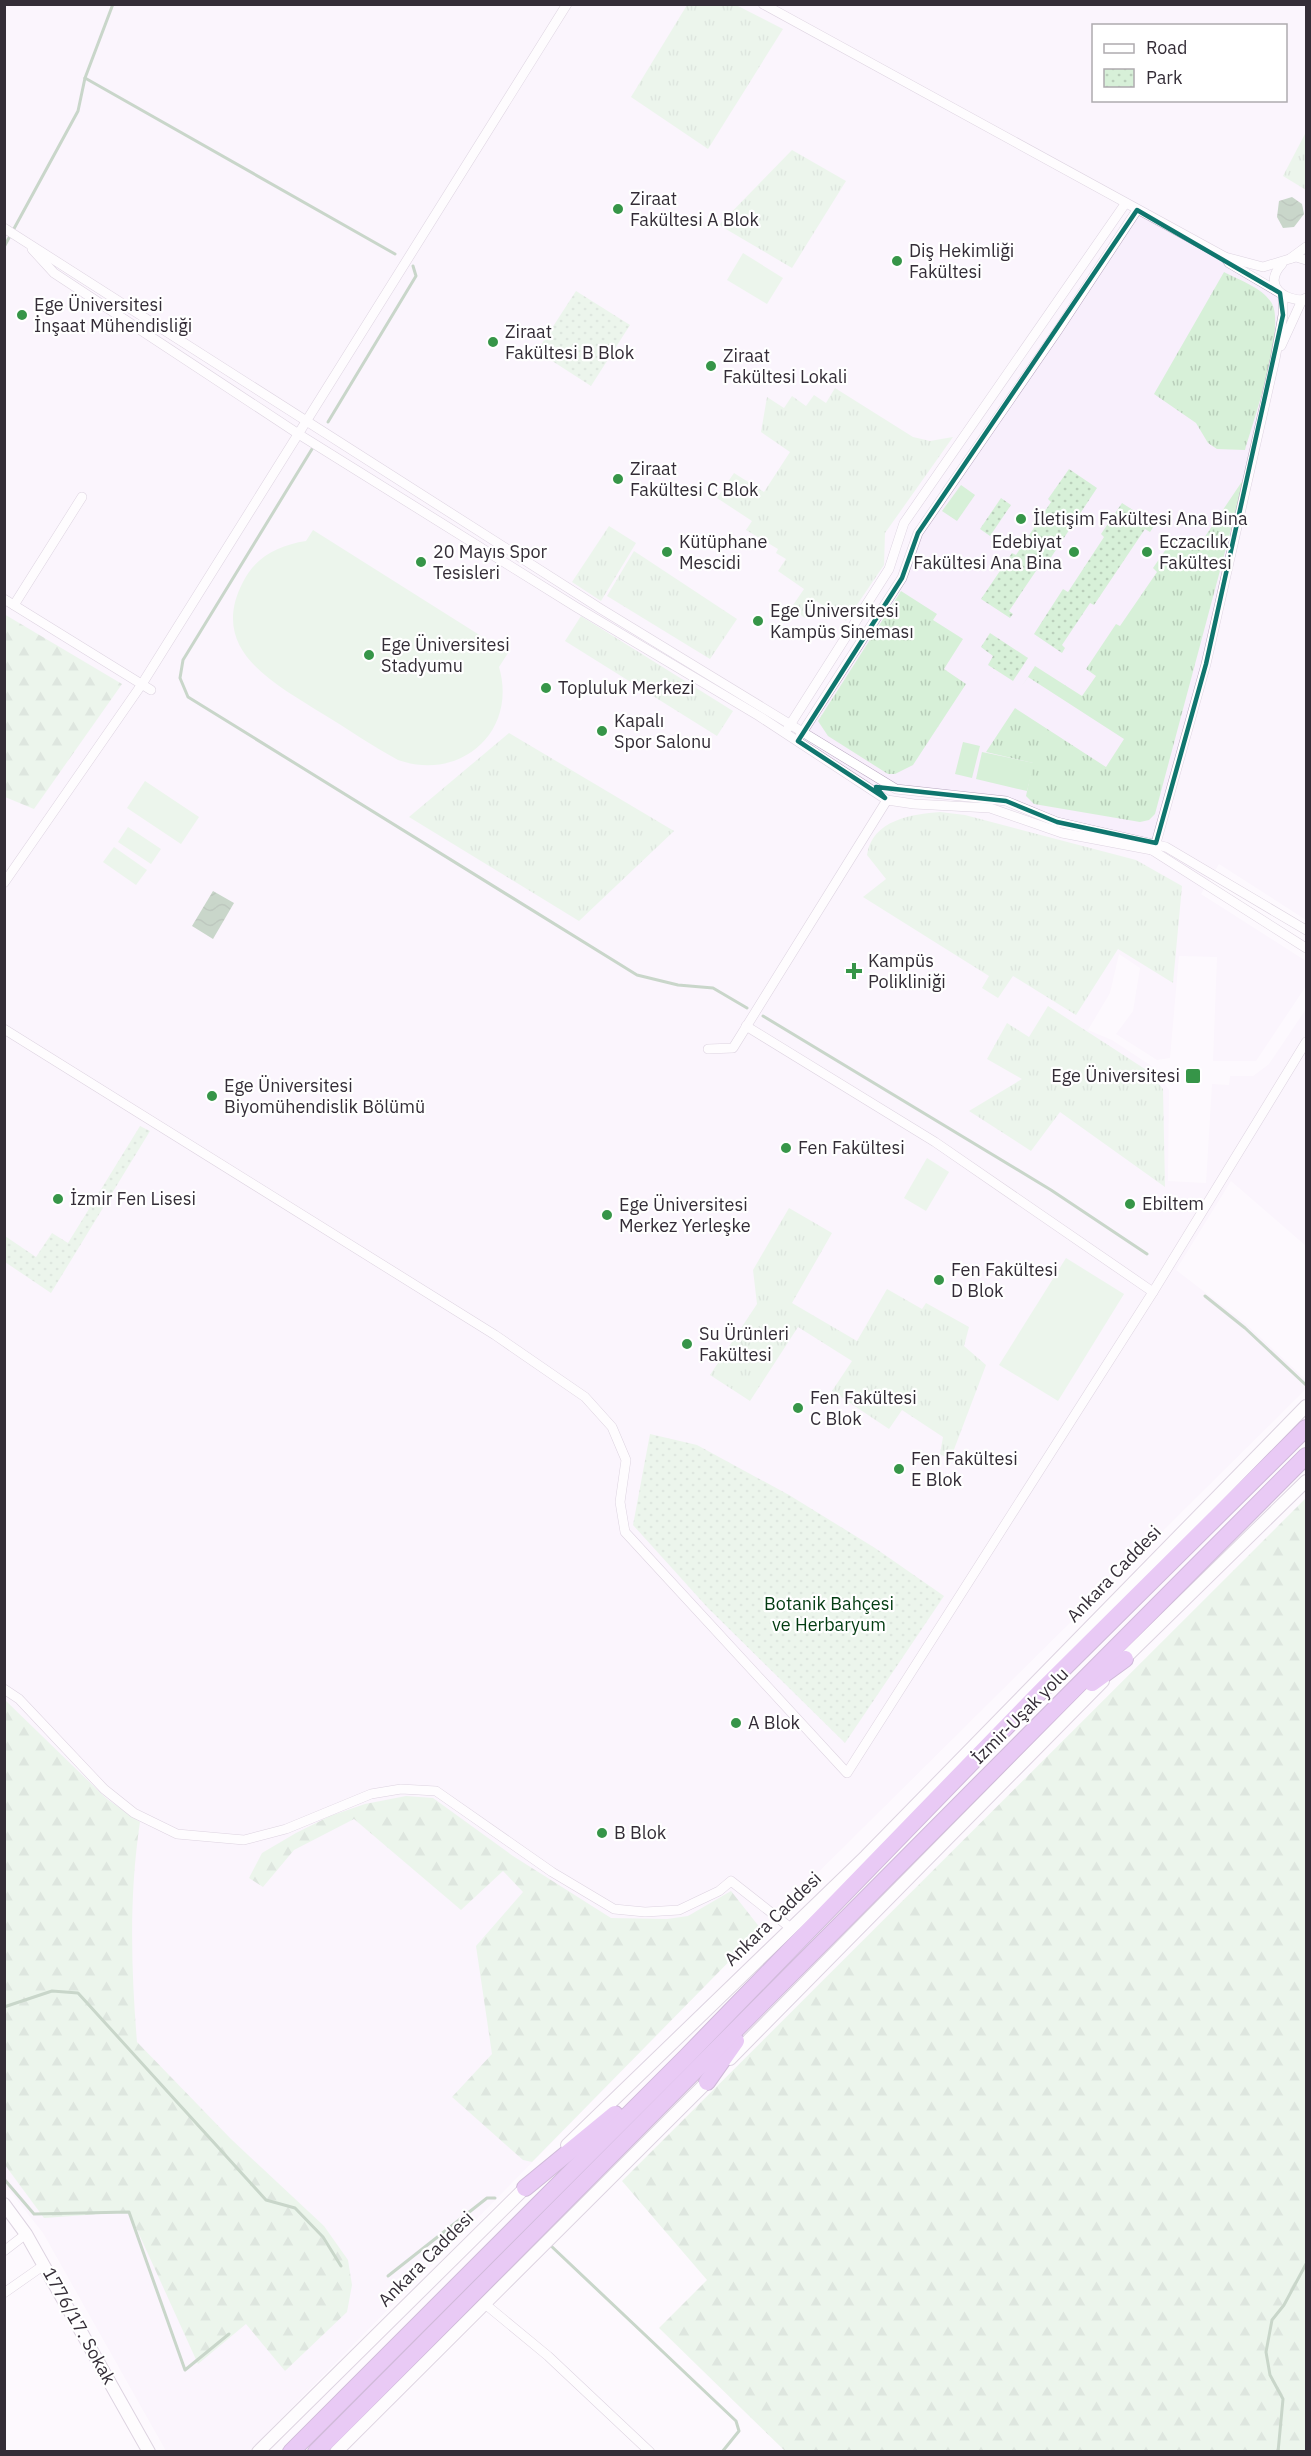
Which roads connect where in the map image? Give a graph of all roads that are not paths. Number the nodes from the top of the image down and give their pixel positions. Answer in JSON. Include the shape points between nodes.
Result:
{"nodes":[{"id":1,"x":567,"y":4,"type":"edge"},
{"id":2,"x":763,"y":4,"type":"edge"},
{"id":3,"x":1125,"y":204,"type":"junction"},
{"id":4,"x":1137,"y":210,"type":"junction"},
{"id":5,"x":14,"y":234,"type":"edge"},
{"id":6,"x":1306,"y":247,"type":"edge"},
{"id":7,"x":1225,"y":257,"type":"junction"},
{"id":8,"x":1286,"y":260,"type":"junction"},
{"id":9,"x":1306,"y":260,"type":"edge"},
{"id":10,"x":1282,"y":295,"type":"junction"},
{"id":11,"x":1305,"y":299,"type":"edge"},
{"id":12,"x":122,"y":303,"type":"junction"},
{"id":13,"x":115,"y":313,"type":"junction"},
{"id":14,"x":1045,"y":321,"type":"junction"},
{"id":15,"x":1058,"y":330,"type":"junction"},
{"id":16,"x":171,"y":335,"type":"junction"},
{"id":17,"x":165,"y":346,"type":"junction"},
{"id":18,"x":1275,"y":359,"type":"junction"},
{"id":19,"x":1017,"y":360,"type":"junction"},
{"id":20,"x":1031,"y":369,"type":"junction"},
{"id":21,"x":308,"y":420,"type":"junction"},
{"id":22,"x":300,"y":435,"type":"junction"},
{"id":23,"x":82,"y":497,"type":"dead end"},
{"id":24,"x":582,"y":597,"type":"junction"},
{"id":25,"x":4,"y":599,"type":"edge"},
{"id":26,"x":14,"y":605,"type":"junction"},
{"id":27,"x":576,"y":607,"type":"junction"},
{"id":28,"x":142,"y":684,"type":"junction"},
{"id":29,"x":151,"y":690,"type":"dead end"},
{"id":30,"x":791,"y":724,"type":"junction"},
{"id":31,"x":803,"y":731,"type":"junction"},
{"id":32,"x":785,"y":733,"type":"junction"},
{"id":33,"x":798,"y":741,"type":"junction"},
{"id":34,"x":894,"y":788,"type":"junction"},
{"id":35,"x":887,"y":799,"type":"junction"},
{"id":36,"x":1154,"y":847,"type":"junction"},
{"id":37,"x":4,"y":883,"type":"edge"},
{"id":38,"x":1306,"y":930,"type":"edge"},
{"id":39,"x":1306,"y":948,"type":"edge"},
{"id":40,"x":746,"y":1026,"type":"junction"},
{"id":41,"x":4,"y":1029,"type":"edge"},
{"id":42,"x":1306,"y":1042,"type":"edge"},
{"id":43,"x":708,"y":1049,"type":"dead end"},
{"id":44,"x":1154,"y":1292,"type":"junction"},
{"id":45,"x":1306,"y":1406,"type":"edge"},
{"id":46,"x":1306,"y":1428,"type":"edge"},
{"id":47,"x":1306,"y":1456,"type":"edge"},
{"id":48,"x":1306,"y":1480,"type":"edge"},
{"id":49,"x":1076,"y":1640,"type":"junction"},
{"id":50,"x":1125,"y":1659,"type":"junction"},
{"id":51,"x":4,"y":1689,"type":"edge"},
{"id":52,"x":1042,"y":1690,"type":"junction"},
{"id":53,"x":1046,"y":1717,"type":"junction"},
{"id":54,"x":792,"y":1929,"type":"junction"},
{"id":55,"x":762,"y":2003,"type":"junction"},
{"id":56,"x":686,"y":2057,"type":"junction"},
{"id":57,"x":707,"y":2082,"type":"junction"},
{"id":58,"x":525,"y":2188,"type":"junction"},
{"id":59,"x":4,"y":2204,"type":"edge"},
{"id":60,"x":26,"y":2234,"type":"junction"},
{"id":61,"x":4,"y":2251,"type":"edge"},
{"id":62,"x":45,"y":2265,"type":"junction"},
{"id":63,"x":4,"y":2293,"type":"edge"},
{"id":64,"x":485,"y":2304,"type":"junction"},
{"id":65,"x":149,"y":2451,"type":"edge"},
{"id":66,"x":258,"y":2451,"type":"edge"},
{"id":67,"x":291,"y":2451,"type":"edge"},
{"id":68,"x":316,"y":2451,"type":"edge"},
{"id":69,"x":336,"y":2451,"type":"edge"},
{"id":70,"x":650,"y":2451,"type":"edge"}],
"edges":[{"from":1,"to":21,"type":"street"},
{"from":2,"to":3,"type":"street"},
{"from":3,"to":4,"type":"street"},
{"from":3,"to":14,"type":"street"},
{"from":4,"to":7,"type":"street"},
{"from":4,"to":15,"type":"street"},
{"from":5,"to":12,"type":"street"},
{"from":5,"to":13,"type":"street","via":[[54,273]]},
{"from":6,"to":8,"type":"street"},
{"from":7,"to":8,"type":"street","via":[[1263,267]]},
{"from":7,"to":10,"type":"street"},
{"from":8,"to":9,"type":"street"},
{"from":8,"to":10,"type":"street","via":[[1275,278]]},
{"from":10,"to":11,"type":"street"},
{"from":10,"to":18,"type":"street","via":[[1283,315]]},
{"from":11,"to":18,"type":"street"},
{"from":12,"to":13,"type":"street"},
{"from":12,"to":16,"type":"street"},
{"from":13,"to":17,"type":"street"},
{"from":14,"to":15,"type":"street"},
{"from":14,"to":19,"type":"street"},
{"from":15,"to":20,"type":"street"},
{"from":16,"to":17,"type":"street"},
{"from":16,"to":21,"type":"street"},
{"from":17,"to":22,"type":"street"},
{"from":18,"to":36,"type":"street","via":[[1206,664]]},
{"from":19,"to":20,"type":"street"},
{"from":19,"to":30,"type":"street","via":[[904,523],[889,569]]},
{"from":20,"to":31,"type":"street","via":[[918,533],[902,578]]},
{"from":21,"to":22,"type":"street"},
{"from":21,"to":24,"type":"street"},
{"from":22,"to":27,"type":"street"},
{"from":22,"to":28,"type":"street"},
{"from":23,"to":26,"type":"street"},
{"from":24,"to":27,"type":"street"},
{"from":24,"to":30,"type":"street"},
{"from":25,"to":26,"type":"street"},
{"from":26,"to":28,"type":"street"},
{"from":27,"to":32,"type":"street"},
{"from":28,"to":29,"type":"street"},
{"from":28,"to":37,"type":"street"},
{"from":30,"to":31,"type":"street"},
{"from":30,"to":32,"type":"street"},
{"from":31,"to":33,"type":"street"},
{"from":31,"to":34,"type":"street"},
{"from":32,"to":33,"type":"street"},
{"from":33,"to":35,"type":"street"},
{"from":34,"to":35,"type":"street","via":[[885,789]]},
{"from":34,"to":36,"type":"street","via":[[1006,801],[1057,822]]},
{"from":35,"to":36,"type":"street","via":[[990,808],[1062,833]]},
{"from":35,"to":40,"type":"street"},
{"from":36,"to":38,"type":"street","via":[[1166,847]]},
{"from":36,"to":39,"type":"street"},
{"from":40,"to":43,"type":"street","via":[[733,1048]]},
{"from":40,"to":44,"type":"street","via":[[935,1142]]},
{"from":41,"to":44,"type":"street","via":[[489,1331],[585,1397],[612,1427],[626,1460],[620,1502],[625,1532],[847,1773]]},
{"from":42,"to":44,"type":"street"},
{"from":45,"to":49,"type":"main road","name":"Ankara Caddesi"},
{"from":46,"to":52,"type":"highway","name":"Ankara Caddesi"},
{"from":47,"to":53,"type":"highway","name":"İzmir-Uşak yolu"},
{"from":48,"to":50,"type":"main road"},
{"from":49,"to":52,"type":"highway"},
{"from":49,"to":54,"type":"main road","name":"Ankara Caddesi"},
{"from":50,"to":53,"type":"highway"},
{"from":50,"to":57,"type":"main road"},
{"from":51,"to":54,"type":"street","via":[[51,1730],[104,1789],[134,1813],[177,1834],[244,1840],[286,1828],[370,1794],[401,1788],[436,1791],[510,1845],[614,1909],[679,1910],[731,1881]]},
{"from":52,"to":56,"type":"highway","name":"Ankara Caddesi"},
{"from":53,"to":55,"type":"highway","name":"İzmir-Uşak yolu"},
{"from":54,"to":58,"type":"main road","name":"Ankara Caddesi","via":[[610,2100]]},
{"from":55,"to":57,"type":"highway"},
{"from":55,"to":68,"type":"highway"},
{"from":56,"to":58,"type":"highway"},
{"from":56,"to":67,"type":"highway","name":"Ankara Caddesi"},
{"from":57,"to":64,"type":"main road"},
{"from":58,"to":66,"type":"main road","name":"Ankara Caddesi"},
{"from":59,"to":60,"type":"main road","name":"1776/17. Sokak"},
{"from":60,"to":61,"type":"street"},
{"from":60,"to":62,"type":"main road","name":"1776/17. Sokak"},
{"from":62,"to":63,"type":"street"},
{"from":62,"to":65,"type":"main road","name":"1776/17. Sokak"},
{"from":64,"to":69,"type":"main road"},
{"from":64,"to":70,"type":"street","via":[[548,2356]]}]}
